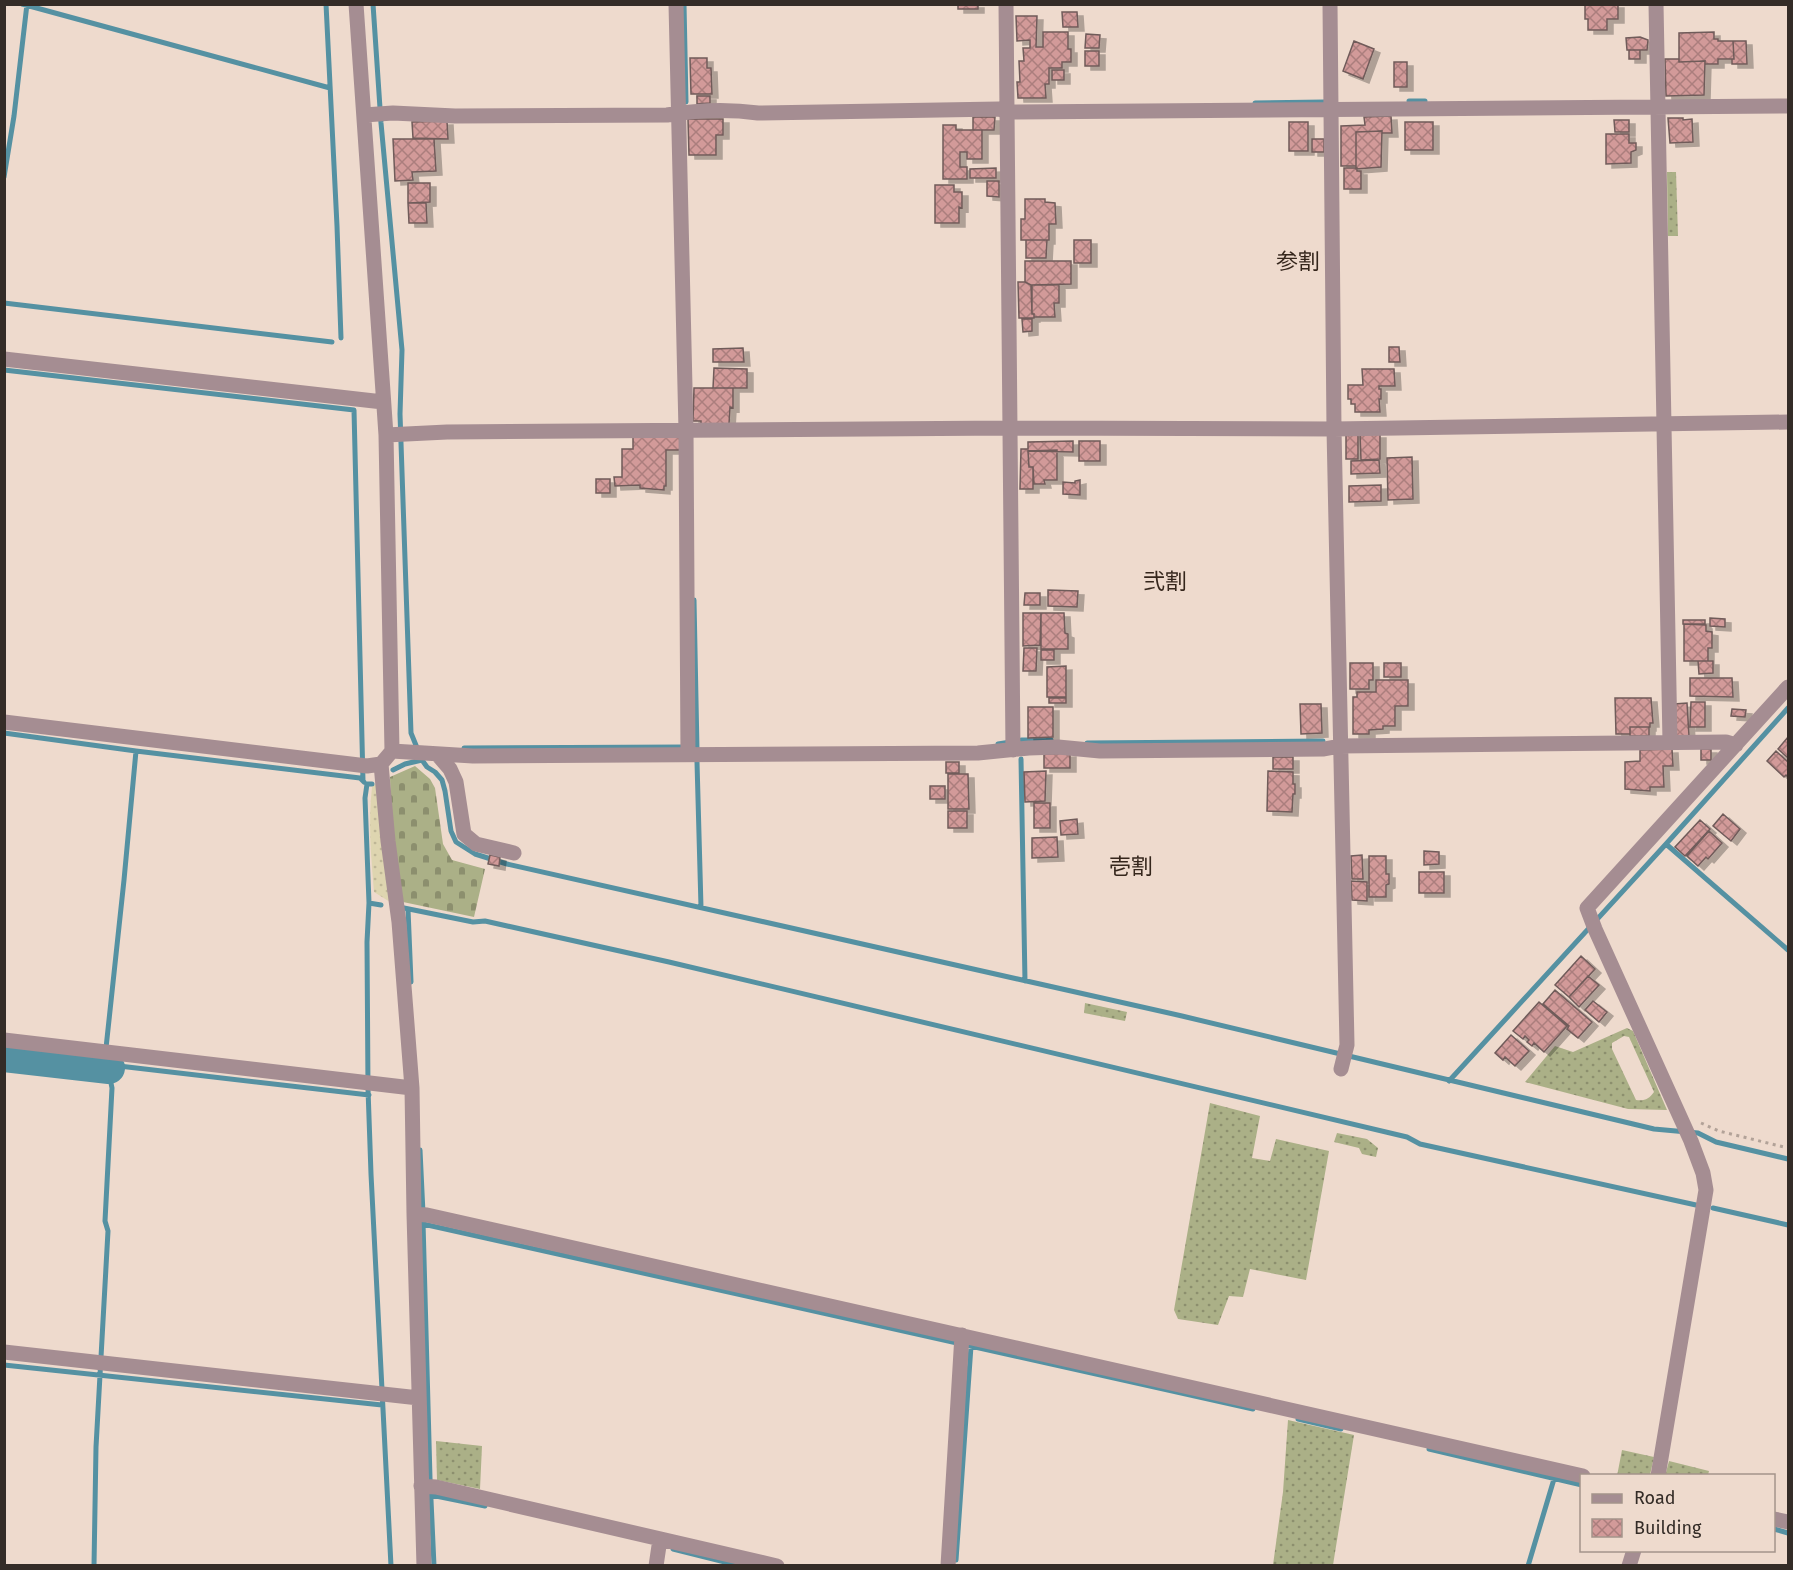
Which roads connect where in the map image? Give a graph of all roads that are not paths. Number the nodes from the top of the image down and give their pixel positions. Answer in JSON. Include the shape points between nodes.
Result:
{"nodes":[{"id":1,"x":356,"y":4,"type":"edge"},
{"id":2,"x":676,"y":4,"type":"edge"},
{"id":3,"x":1006,"y":4,"type":"edge"},
{"id":4,"x":1330,"y":4,"type":"edge"},
{"id":5,"x":1656,"y":4,"type":"edge"},
{"id":6,"x":1658,"y":103,"type":"junction"},
{"id":7,"x":1788,"y":106,"type":"edge"},
{"id":8,"x":1332,"y":108,"type":"junction"},
{"id":9,"x":683,"y":112,"type":"junction"},
{"id":10,"x":1007,"y":112,"type":"junction"},
{"id":11,"x":375,"y":114,"type":"junction"},
{"id":12,"x":4,"y":359,"type":"edge"},
{"id":13,"x":383,"y":402,"type":"junction"},
{"id":14,"x":1666,"y":422,"type":"junction"},
{"id":15,"x":1788,"y":422,"type":"edge"},
{"id":16,"x":1010,"y":428,"type":"junction"},
{"id":17,"x":1340,"y":429,"type":"junction"},
{"id":18,"x":686,"y":430,"type":"junction"},
{"id":19,"x":396,"y":434,"type":"junction"},
{"id":20,"x":1788,"y":687,"type":"edge"},
{"id":21,"x":4,"y":722,"type":"edge"},
{"id":22,"x":1670,"y":738,"type":"junction"},
{"id":23,"x":1013,"y":743,"type":"junction"},
{"id":24,"x":1736,"y":745,"type":"junction"},
{"id":25,"x":1340,"y":746,"type":"junction"},
{"id":26,"x":688,"y":749,"type":"junction"},
{"id":27,"x":392,"y":751,"type":"junction"},
{"id":28,"x":433,"y":754,"type":"junction"},
{"id":29,"x":369,"y":765,"type":"junction"},
{"id":30,"x":514,"y":853,"type":"dead end"},
{"id":31,"x":4,"y":1040,"type":"edge"},
{"id":32,"x":1343,"y":1060,"type":"dead end"},
{"id":33,"x":412,"y":1089,"type":"junction"},
{"id":34,"x":419,"y":1214,"type":"junction"},
{"id":35,"x":961,"y":1341,"type":"junction"},
{"id":36,"x":4,"y":1352,"type":"edge"},
{"id":37,"x":419,"y":1398,"type":"junction"},
{"id":38,"x":1658,"y":1474,"type":"edge"},
{"id":39,"x":1580,"y":1475,"type":"edge"},
{"id":40,"x":428,"y":1486,"type":"junction"},
{"id":41,"x":660,"y":1539,"type":"junction"},
{"id":42,"x":424,"y":1566,"type":"edge"},
{"id":43,"x":656,"y":1566,"type":"edge"},
{"id":44,"x":777,"y":1566,"type":"edge"},
{"id":45,"x":948,"y":1566,"type":"edge"}],
"edges":[{"from":1,"to":11,"type":"street"},
{"from":2,"to":9,"type":"street"},
{"from":3,"to":10,"type":"street"},
{"from":4,"to":8,"type":"street"},
{"from":5,"to":6,"type":"street"},
{"from":6,"to":7,"type":"street"},
{"from":6,"to":8,"type":"street"},
{"from":6,"to":14,"type":"street"},
{"from":8,"to":10,"type":"street"},
{"from":8,"to":17,"type":"street"},
{"from":9,"to":10,"type":"street"},
{"from":9,"to":11,"type":"street","via":[[521,117]]},
{"from":9,"to":18,"type":"street"},
{"from":10,"to":16,"type":"street"},
{"from":11,"to":13,"type":"street"},
{"from":12,"to":13,"type":"street"},
{"from":13,"to":19,"type":"street"},
{"from":14,"to":15,"type":"street"},
{"from":14,"to":17,"type":"street"},
{"from":14,"to":22,"type":"street"},
{"from":16,"to":17,"type":"street"},
{"from":16,"to":18,"type":"street"},
{"from":16,"to":23,"type":"street"},
{"from":17,"to":25,"type":"street"},
{"from":18,"to":19,"type":"street"},
{"from":18,"to":26,"type":"street"},
{"from":19,"to":27,"type":"street"},
{"from":20,"to":24,"type":"street"},
{"from":21,"to":29,"type":"street"},
{"from":22,"to":24,"type":"street"},
{"from":22,"to":25,"type":"street"},
{"from":23,"to":25,"type":"street","via":[[1029,748],[1100,751]]},
{"from":23,"to":26,"type":"street","via":[[943,753]]},
{"from":24,"to":38,"type":"street","via":[[1587,908],[1691,1141],[1706,1190]]},
{"from":25,"to":32,"type":"street"},
{"from":26,"to":28,"type":"street"},
{"from":27,"to":28,"type":"street"},
{"from":27,"to":29,"type":"street"},
{"from":28,"to":30,"type":"street","via":[[450,769],[456,782],[464,834],[476,844]]},
{"from":29,"to":33,"type":"street","via":[[387,841],[399,922]]},
{"from":31,"to":33,"type":"street"},
{"from":33,"to":34,"type":"street"},
{"from":34,"to":35,"type":"street"},
{"from":34,"to":37,"type":"street"},
{"from":35,"to":39,"type":"street"},
{"from":35,"to":45,"type":"street"},
{"from":36,"to":37,"type":"street"},
{"from":37,"to":40,"type":"street"},
{"from":40,"to":41,"type":"street"},
{"from":40,"to":42,"type":"street"},
{"from":41,"to":43,"type":"street"},
{"from":41,"to":44,"type":"street"}]}
